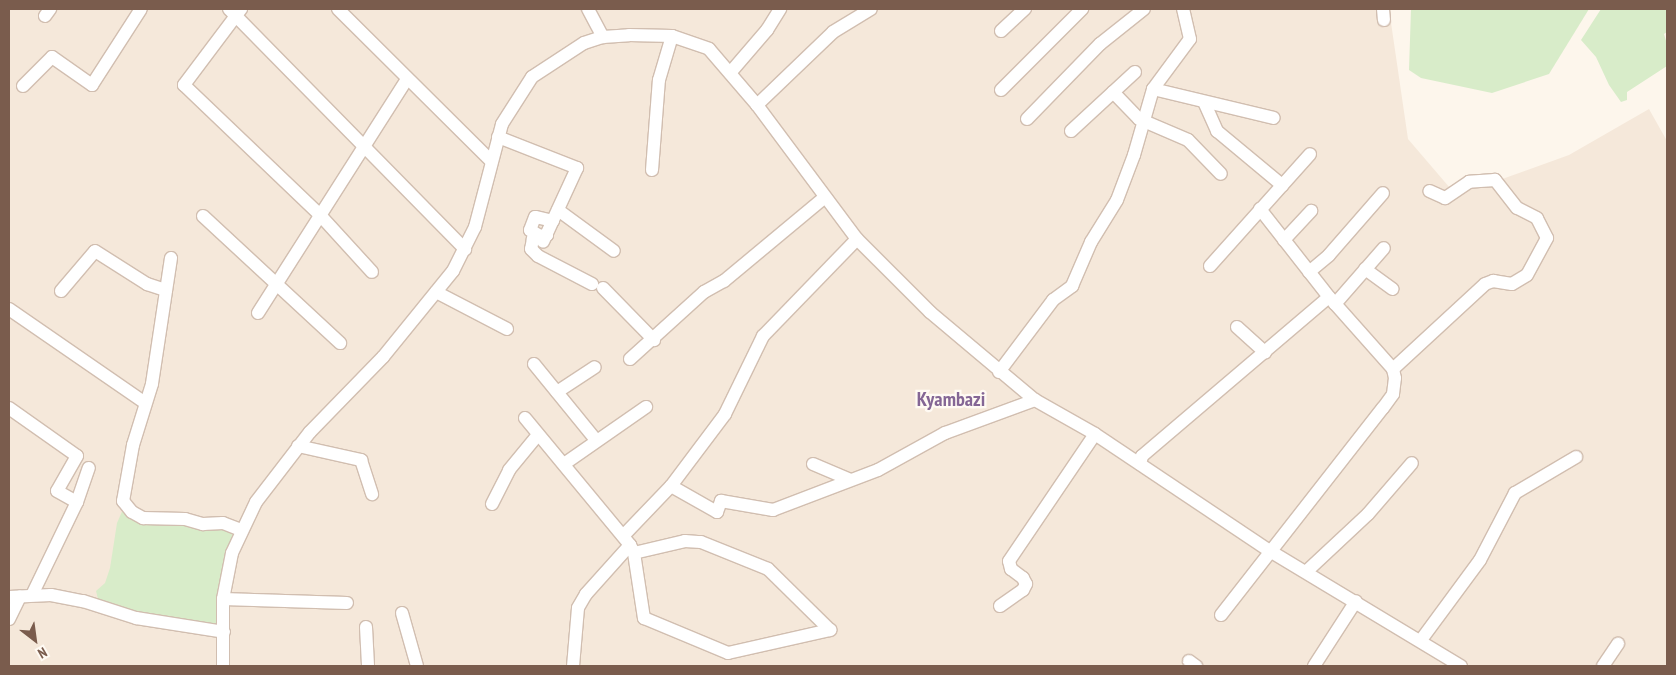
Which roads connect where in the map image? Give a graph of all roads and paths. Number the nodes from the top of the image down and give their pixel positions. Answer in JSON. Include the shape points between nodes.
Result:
{"nodes":[{"id":1,"x":140,"y":9,"type":"edge"},
{"id":2,"x":338,"y":9,"type":"edge"},
{"id":3,"x":588,"y":9,"type":"edge"},
{"id":4,"x":780,"y":9,"type":"edge"},
{"id":5,"x":871,"y":9,"type":"edge"},
{"id":6,"x":1024,"y":9,"type":"edge"},
{"id":7,"x":1082,"y":9,"type":"edge"},
{"id":8,"x":1144,"y":9,"type":"edge"},
{"id":9,"x":1183,"y":9,"type":"edge"},
{"id":10,"x":236,"y":11,"type":"edge"},
{"id":11,"x":1001,"y":31,"type":"dead end"},
{"id":12,"x":672,"y":36,"type":"junction"},
{"id":13,"x":603,"y":37,"type":"junction"},
{"id":14,"x":1135,"y":72,"type":"dead end"},
{"id":15,"x":730,"y":73,"type":"junction"},
{"id":16,"x":407,"y":79,"type":"junction"},
{"id":17,"x":23,"y":86,"type":"dead end"},
{"id":18,"x":1001,"y":90,"type":"dead end"},
{"id":19,"x":1153,"y":90,"type":"junction"},
{"id":20,"x":1114,"y":92,"type":"junction"},
{"id":21,"x":1205,"y":104,"type":"junction"},
{"id":22,"x":757,"y":105,"type":"junction"},
{"id":23,"x":1274,"y":118,"type":"dead end"},
{"id":24,"x":1027,"y":119,"type":"dead end"},
{"id":25,"x":1145,"y":119,"type":"junction"},
{"id":26,"x":1071,"y":131,"type":"dead end"},
{"id":27,"x":498,"y":137,"type":"junction"},
{"id":28,"x":362,"y":148,"type":"junction"},
{"id":29,"x":1310,"y":154,"type":"dead end"},
{"id":30,"x":490,"y":160,"type":"junction"},
{"id":31,"x":652,"y":170,"type":"dead end"},
{"id":32,"x":1221,"y":174,"type":"dead end"},
{"id":33,"x":1282,"y":185,"type":"junction"},
{"id":34,"x":1429,"y":192,"type":"dead end"},
{"id":35,"x":1384,"y":193,"type":"dead end"},
{"id":36,"x":825,"y":197,"type":"junction"},
{"id":37,"x":1260,"y":210,"type":"junction"},
{"id":38,"x":1311,"y":211,"type":"dead end"},
{"id":39,"x":320,"y":215,"type":"junction"},
{"id":40,"x":555,"y":215,"type":"junction"},
{"id":41,"x":203,"y":216,"type":"dead end"},
{"id":42,"x":857,"y":239,"type":"junction"},
{"id":43,"x":1284,"y":240,"type":"junction"},
{"id":44,"x":1384,"y":248,"type":"dead end"},
{"id":45,"x":465,"y":249,"type":"junction"},
{"id":46,"x":614,"y":251,"type":"dead end"},
{"id":47,"x":171,"y":258,"type":"dead end"},
{"id":48,"x":1210,"y":266,"type":"dead end"},
{"id":49,"x":1365,"y":270,"type":"junction"},
{"id":50,"x":372,"y":272,"type":"dead end"},
{"id":51,"x":1309,"y":272,"type":"junction"},
{"id":52,"x":276,"y":286,"type":"junction"},
{"id":53,"x":1393,"y":289,"type":"dead end"},
{"id":54,"x":166,"y":290,"type":"junction"},
{"id":55,"x":61,"y":291,"type":"dead end"},
{"id":56,"x":436,"y":292,"type":"junction"},
{"id":57,"x":1332,"y":301,"type":"junction"},
{"id":58,"x":9,"y":309,"type":"edge"},
{"id":59,"x":258,"y":314,"type":"dead end"},
{"id":60,"x":1236,"y":327,"type":"dead end"},
{"id":61,"x":507,"y":329,"type":"dead end"},
{"id":62,"x":654,"y":340,"type":"junction"},
{"id":63,"x":340,"y":343,"type":"dead end"},
{"id":64,"x":1266,"y":352,"type":"junction"},
{"id":65,"x":630,"y":359,"type":"dead end"},
{"id":66,"x":534,"y":364,"type":"dead end"},
{"id":67,"x":595,"y":367,"type":"dead end"},
{"id":68,"x":1393,"y":369,"type":"junction"},
{"id":69,"x":999,"y":372,"type":"junction"},
{"id":70,"x":558,"y":392,"type":"junction"},
{"id":71,"x":1035,"y":400,"type":"junction"},
{"id":72,"x":144,"y":402,"type":"junction"},
{"id":73,"x":646,"y":407,"type":"dead end"},
{"id":74,"x":9,"y":408,"type":"edge"},
{"id":75,"x":525,"y":418,"type":"dead end"},
{"id":76,"x":1095,"y":434,"type":"junction"},
{"id":77,"x":537,"y":436,"type":"junction"},
{"id":78,"x":596,"y":440,"type":"junction"},
{"id":79,"x":298,"y":446,"type":"junction"},
{"id":80,"x":1576,"y":457,"type":"dead end"},
{"id":81,"x":564,"y":464,"type":"junction"},
{"id":82,"x":813,"y":464,"type":"dead end"},
{"id":83,"x":1140,"y":464,"type":"junction"},
{"id":84,"x":1412,"y":464,"type":"dead end"},
{"id":85,"x":88,"y":468,"type":"dead end"},
{"id":86,"x":849,"y":479,"type":"junction"},
{"id":87,"x":671,"y":486,"type":"junction"},
{"id":88,"x":372,"y":494,"type":"dead end"},
{"id":89,"x":77,"y":502,"type":"junction"},
{"id":90,"x":492,"y":504,"type":"dead end"},
{"id":91,"x":241,"y":530,"type":"junction"},
{"id":92,"x":629,"y":544,"type":"junction"},
{"id":93,"x":1270,"y":551,"type":"junction"},
{"id":94,"x":1307,"y":572,"type":"junction"},
{"id":95,"x":20,"y":596,"type":"edge"},
{"id":96,"x":223,"y":599,"type":"junction"},
{"id":97,"x":1356,"y":601,"type":"junction"},
{"id":98,"x":347,"y":603,"type":"dead end"},
{"id":99,"x":1000,"y":606,"type":"dead end"},
{"id":100,"x":402,"y":613,"type":"dead end"},
{"id":101,"x":1221,"y":615,"type":"dead end"},
{"id":102,"x":9,"y":618,"type":"edge"},
{"id":103,"x":366,"y":627,"type":"dead end"},
{"id":104,"x":224,"y":632,"type":"junction"},
{"id":105,"x":1422,"y":640,"type":"junction"},
{"id":106,"x":1618,"y":644,"type":"dead end"},
{"id":107,"x":222,"y":666,"type":"edge"},
{"id":108,"x":368,"y":666,"type":"edge"},
{"id":109,"x":417,"y":666,"type":"edge"},
{"id":110,"x":573,"y":666,"type":"edge"},
{"id":111,"x":1314,"y":666,"type":"edge"},
{"id":112,"x":1461,"y":666,"type":"edge"},
{"id":113,"x":1603,"y":666,"type":"edge"}],
"edges":[{"from":1,"to":17,"type":"street","via":[[92,84],[52,57]]},
{"from":2,"to":16,"type":"street"},
{"from":3,"to":13,"type":"street"},
{"from":4,"to":15,"type":"street","via":[[767,30]]},
{"from":5,"to":22,"type":"street","via":[[833,32]]},
{"from":6,"to":11,"type":"street"},
{"from":7,"to":18,"type":"street"},
{"from":8,"to":24,"type":"street","via":[[1100,44]]},
{"from":9,"to":19,"type":"street","via":[[1190,39]]},
{"from":10,"to":28,"type":"street"},
{"from":10,"to":39,"type":"street","via":[[184,85]]},
{"from":12,"to":13,"type":"street"},
{"from":12,"to":15,"type":"street","via":[[709,49]]},
{"from":12,"to":31,"type":"street","via":[[660,80]]},
{"from":13,"to":27,"type":"street","via":[[584,43],[532,77],[509,109]]},
{"from":14,"to":20,"type":"street"},
{"from":15,"to":22,"type":"street"},
{"from":16,"to":28,"type":"street"},
{"from":16,"to":30,"type":"street"},
{"from":19,"to":21,"type":"street"},
{"from":19,"to":25,"type":"street"},
{"from":20,"to":25,"type":"street","via":[[1139,119]]},
{"from":20,"to":26,"type":"street"},
{"from":21,"to":23,"type":"street"},
{"from":21,"to":33,"type":"street","via":[[1217,131]]},
{"from":22,"to":36,"type":"street"},
{"from":25,"to":32,"type":"street","via":[[1188,140]]},
{"from":25,"to":69,"type":"street","via":[[1121,191],[1091,242],[1076,279],[1053,300]]},
{"from":27,"to":30,"type":"street"},
{"from":27,"to":40,"type":"street","via":[[577,168]]},
{"from":28,"to":39,"type":"street"},
{"from":28,"to":45,"type":"street"},
{"from":29,"to":33,"type":"street"},
{"from":30,"to":45,"type":"street","via":[[475,227]]},
{"from":33,"to":37,"type":"street"},
{"from":34,"to":68,"type":"street","via":[[1445,198],[1469,182],[1495,180],[1517,208],[1537,218],[1547,238],[1527,275],[1512,284],[1493,281],[1485,284]]},
{"from":35,"to":51,"type":"street","via":[[1329,255]]},
{"from":36,"to":42,"type":"street"},
{"from":36,"to":62,"type":"street","via":[[724,281],[704,292]]},
{"from":37,"to":43,"type":"street"},
{"from":37,"to":48,"type":"street"},
{"from":38,"to":43,"type":"street"},
{"from":39,"to":50,"type":"street"},
{"from":39,"to":52,"type":"street"},
{"from":40,"to":46,"type":"street"},
{"from":40,"to":62,"type":"street","via":[[545,238],[533,239],[531,249],[538,256],[598,286]]},
{"from":41,"to":52,"type":"street","via":[[241,248]]},
{"from":42,"to":69,"type":"street","via":[[930,312]]},
{"from":42,"to":87,"type":"street","via":[[763,336],[725,414]]},
{"from":43,"to":51,"type":"street"},
{"from":44,"to":49,"type":"street"},
{"from":45,"to":56,"type":"street"},
{"from":47,"to":54,"type":"street"},
{"from":49,"to":53,"type":"street"},
{"from":49,"to":57,"type":"street"},
{"from":51,"to":57,"type":"street"},
{"from":52,"to":59,"type":"street"},
{"from":52,"to":63,"type":"street"},
{"from":54,"to":55,"type":"street","via":[[147,284],[95,251]]},
{"from":54,"to":72,"type":"street","via":[[152,384]]},
{"from":56,"to":61,"type":"street"},
{"from":56,"to":79,"type":"street","via":[[383,357]]},
{"from":57,"to":64,"type":"street"},
{"from":57,"to":68,"type":"street"},
{"from":58,"to":72,"type":"street"},
{"from":60,"to":64,"type":"street"},
{"from":62,"to":65,"type":"street"},
{"from":64,"to":83,"type":"street","via":[[1142,456]]},
{"from":66,"to":70,"type":"street"},
{"from":67,"to":70,"type":"street"},
{"from":68,"to":93,"type":"street","via":[[1393,394]]},
{"from":69,"to":71,"type":"street"},
{"from":70,"to":78,"type":"street"},
{"from":71,"to":76,"type":"street"},
{"from":71,"to":86,"type":"street","via":[[945,433],[878,470]]},
{"from":72,"to":91,"type":"street","via":[[123,501],[132,512],[143,518],[223,523]]},
{"from":73,"to":78,"type":"street"},
{"from":74,"to":89,"type":"street","via":[[77,456],[57,491]]},
{"from":75,"to":77,"type":"street"},
{"from":76,"to":83,"type":"street"},
{"from":76,"to":99,"type":"street","via":[[1009,561],[1011,569],[1026,584],[1023,590]]},
{"from":77,"to":81,"type":"street"},
{"from":77,"to":90,"type":"street","via":[[509,470]]},
{"from":78,"to":81,"type":"street"},
{"from":79,"to":88,"type":"street","via":[[361,460]]},
{"from":79,"to":91,"type":"street","via":[[260,495]]},
{"from":80,"to":105,"type":"street","via":[[1515,493],[1480,560]]},
{"from":81,"to":92,"type":"street"},
{"from":82,"to":86,"type":"street"},
{"from":83,"to":93,"type":"street"},
{"from":84,"to":94,"type":"street","via":[[1368,514]]},
{"from":85,"to":89,"type":"street"},
{"from":86,"to":87,"type":"street","via":[[773,510],[721,501],[717,512]]},
{"from":87,"to":92,"type":"street"},
{"from":89,"to":95,"type":"street"},
{"from":91,"to":96,"type":"street","via":[[232,553]]},
{"from":92,"to":92,"type":"street","via":[[701,542],[768,570],[830,630],[728,653],[644,618]]},
{"from":92,"to":110,"type":"street","via":[[578,608]]},
{"from":93,"to":94,"type":"street"},
{"from":93,"to":101,"type":"street"},
{"from":94,"to":97,"type":"street"},
{"from":95,"to":102,"type":"street"},
{"from":95,"to":104,"type":"street","via":[[83,601],[136,618]]},
{"from":96,"to":98,"type":"street"},
{"from":96,"to":104,"type":"street"},
{"from":97,"to":105,"type":"street"},
{"from":97,"to":111,"type":"street"},
{"from":100,"to":109,"type":"street"},
{"from":103,"to":108,"type":"street"},
{"from":104,"to":107,"type":"street"},
{"from":105,"to":112,"type":"street"},
{"from":106,"to":113,"type":"street"}]}
